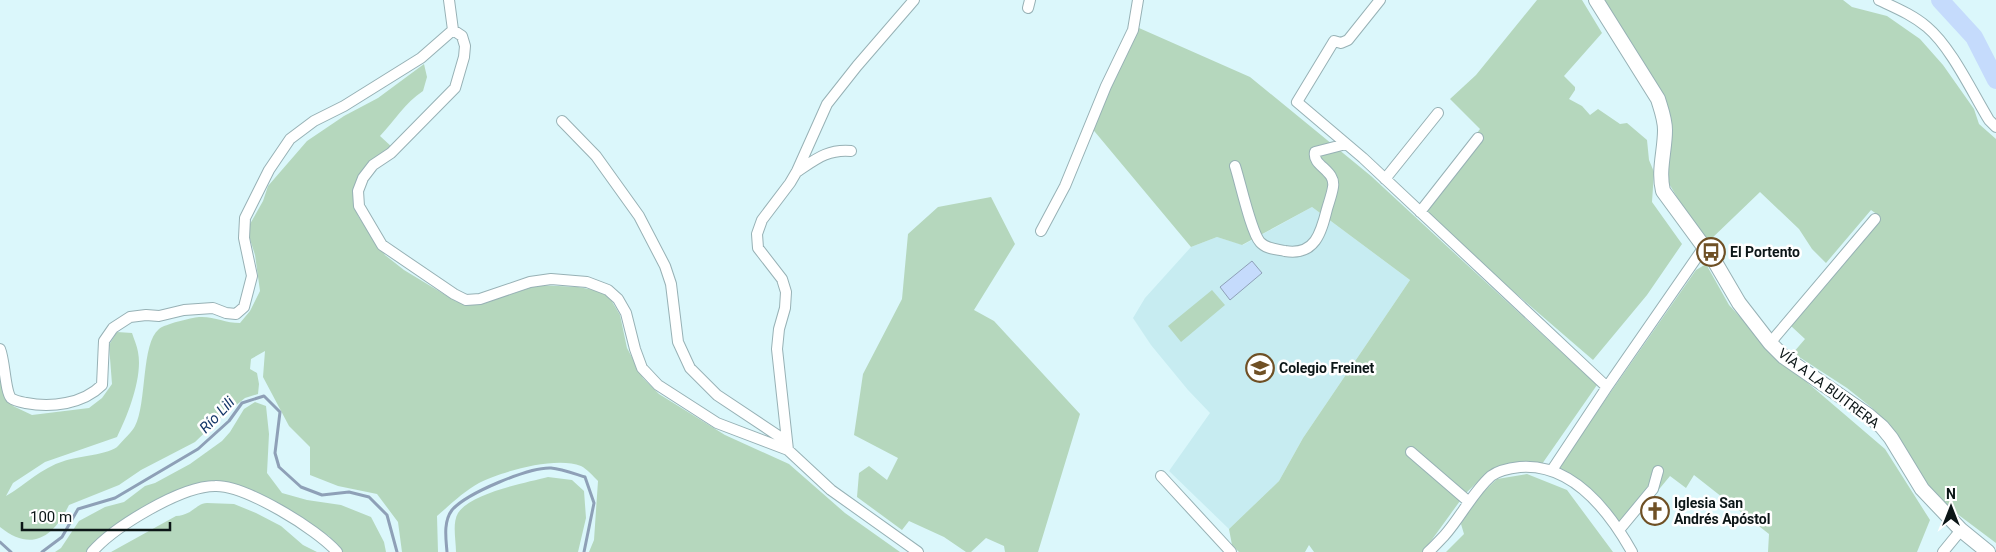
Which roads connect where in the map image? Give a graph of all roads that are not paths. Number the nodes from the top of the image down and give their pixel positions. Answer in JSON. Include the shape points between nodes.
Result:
{"nodes":[{"id":1,"x":449,"y":0,"type":"edge"},
{"id":2,"x":914,"y":0,"type":"edge"},
{"id":3,"x":1138,"y":0,"type":"edge"},
{"id":4,"x":1380,"y":0,"type":"edge"},
{"id":5,"x":1596,"y":0,"type":"edge"},
{"id":6,"x":1879,"y":0,"type":"edge"},
{"id":7,"x":453,"y":30,"type":"junction"},
{"id":8,"x":1438,"y":113,"type":"dead end"},
{"id":9,"x":562,"y":121,"type":"dead end"},
{"id":10,"x":1996,"y":127,"type":"edge"},
{"id":11,"x":1478,"y":138,"type":"dead end"},
{"id":12,"x":1346,"y":144,"type":"junction"},
{"id":13,"x":851,"y":151,"type":"dead end"},
{"id":14,"x":1235,"y":166,"type":"dead end"},
{"id":15,"x":797,"y":171,"type":"junction"},
{"id":16,"x":1385,"y":179,"type":"junction"},
{"id":17,"x":1420,"y":212,"type":"junction"},
{"id":18,"x":1875,"y":219,"type":"dead end"},
{"id":19,"x":1041,"y":231,"type":"dead end"},
{"id":20,"x":1704,"y":247,"type":"junction"},
{"id":21,"x":1770,"y":343,"type":"junction"},
{"id":22,"x":0,"y":349,"type":"edge"},
{"id":23,"x":1607,"y":387,"type":"junction"},
{"id":24,"x":787,"y":446,"type":"junction"},
{"id":25,"x":1411,"y":452,"type":"dead end"},
{"id":26,"x":1552,"y":470,"type":"junction"},
{"id":27,"x":1658,"y":471,"type":"dead end"},
{"id":28,"x":1161,"y":476,"type":"dead end"},
{"id":29,"x":1469,"y":502,"type":"junction"},
{"id":30,"x":1619,"y":530,"type":"junction"},
{"id":31,"x":1961,"y":530,"type":"junction"},
{"id":32,"x":92,"y":552,"type":"edge"},
{"id":33,"x":337,"y":552,"type":"edge"},
{"id":34,"x":918,"y":552,"type":"edge"},
{"id":35,"x":1231,"y":552,"type":"edge"},
{"id":36,"x":1428,"y":552,"type":"edge"},
{"id":37,"x":1632,"y":552,"type":"edge"},
{"id":38,"x":1943,"y":552,"type":"edge"},
{"id":39,"x":1988,"y":552,"type":"edge"}],
"edges":[{"from":1,"to":7,"type":"street"},
{"from":2,"to":15,"type":"street","via":[[886,39],[856,66],[827,104]]},
{"from":3,"to":19,"type":"street","via":[[1133,30]]},
{"from":4,"to":12,"type":"street","via":[[1348,40],[1334,42],[1297,102]]},
{"from":5,"to":20,"type":"street","name":"VÍA A LA BUITRERA","via":[[1658,99],[1665,130],[1660,178],[1663,191]]},
{"from":6,"to":10,"type":"street","via":[[1911,15],[1943,42]]},
{"from":7,"to":22,"type":"street","via":[[421,58],[314,121],[290,140],[269,170],[245,218],[244,238],[252,276],[244,307],[236,314],[213,308],[130,317],[113,328],[104,341],[102,385],[88,395],[64,403],[37,405],[11,398]]},
{"from":7,"to":24,"type":"street","via":[[462,36],[465,46],[455,88],[397,147],[373,165],[358,191],[359,206],[382,244],[466,300],[551,279],[587,282],[608,290],[626,313],[642,368],[658,385],[717,422]]},
{"from":8,"to":16,"type":"street"},
{"from":9,"to":24,"type":"street","via":[[596,156],[639,216],[665,266],[671,284],[678,342],[690,368],[717,395]]},
{"from":11,"to":17,"type":"street"},
{"from":12,"to":14,"type":"street","via":[[1314,152],[1315,159],[1332,176],[1333,185],[1322,230],[1316,241],[1306,249],[1293,252],[1270,248],[1260,242],[1252,226]]},
{"from":12,"to":16,"type":"street"},
{"from":13,"to":15,"type":"street","via":[[829,153]]},
{"from":15,"to":24,"type":"street","via":[[762,220],[757,234],[758,248],[782,279],[786,292],[778,349]]},
{"from":16,"to":17,"type":"street"},
{"from":17,"to":23,"type":"street"},
{"from":18,"to":21,"type":"street"},
{"from":20,"to":21,"type":"street","name":"VÍA A LA BUITRERA","via":[[1739,303]]},
{"from":20,"to":23,"type":"street"},
{"from":21,"to":31,"type":"street","name":"VÍA A LA BUITRERA","via":[[1784,357],[1882,428],[1922,489]]},
{"from":23,"to":26,"type":"street"},
{"from":24,"to":34,"type":"street","via":[[831,490]]},
{"from":25,"to":29,"type":"street"},
{"from":26,"to":29,"type":"street","via":[[1511,468],[1493,474]]},
{"from":26,"to":30,"type":"street","via":[[1587,493]]},
{"from":27,"to":30,"type":"street","via":[[1653,489]]},
{"from":28,"to":35,"type":"street"},
{"from":29,"to":36,"type":"street"},
{"from":30,"to":37,"type":"street"},
{"from":31,"to":38,"type":"street"},
{"from":31,"to":39,"type":"street","name":"VÍA A LA BUITRERA"},
{"from":32,"to":33,"type":"street","via":[[117,529],[139,516],[186,493],[216,485],[231,488],[289,516]]}]}
